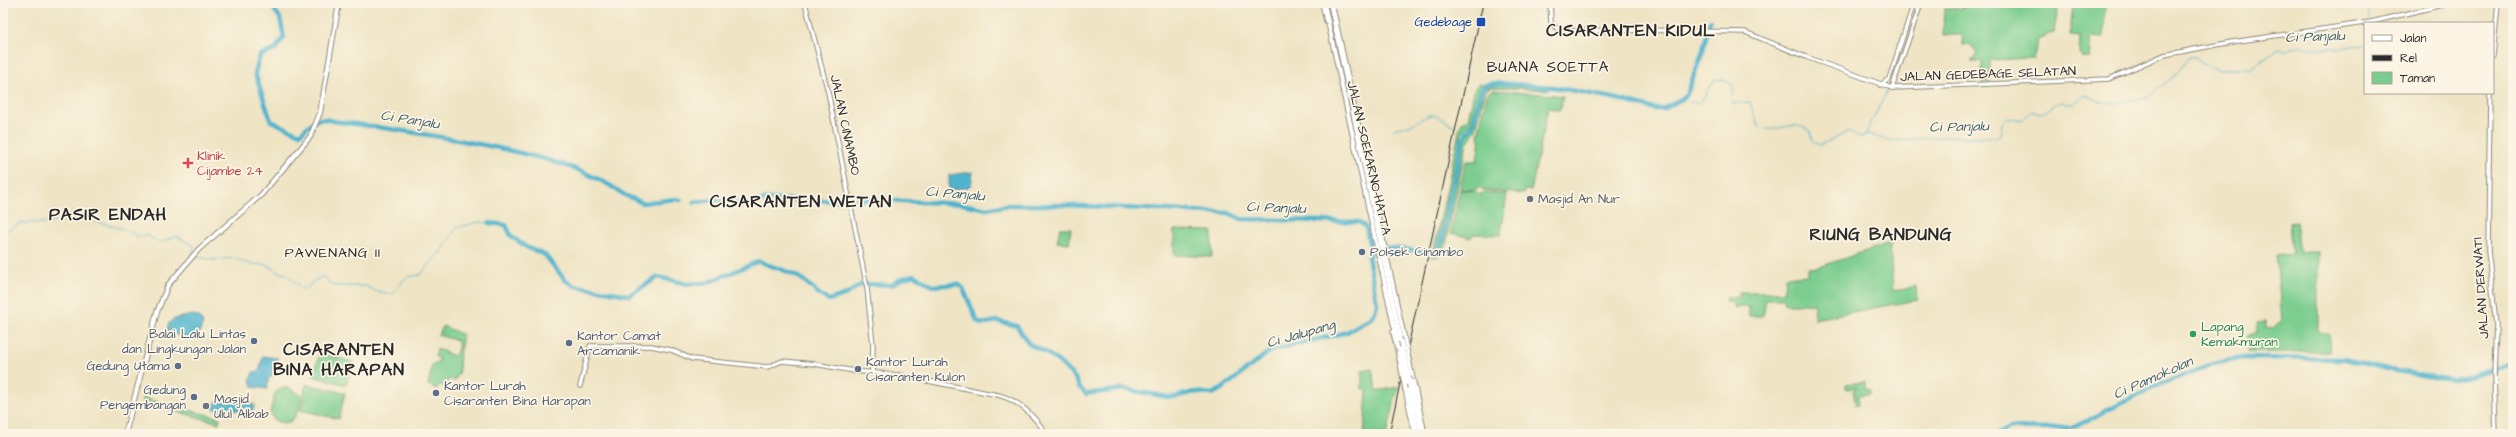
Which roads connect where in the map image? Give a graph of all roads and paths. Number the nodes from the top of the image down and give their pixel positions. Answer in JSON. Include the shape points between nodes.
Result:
{"nodes":[{"id":1,"x":339,"y":3,"type":"edge"},
{"id":2,"x":805,"y":3,"type":"edge"},
{"id":3,"x":1323,"y":3,"type":"edge"},
{"id":4,"x":1331,"y":3,"type":"edge"},
{"id":5,"x":1550,"y":3,"type":"edge"},
{"id":6,"x":1914,"y":3,"type":"edge"},
{"id":7,"x":1921,"y":3,"type":"edge"},
{"id":8,"x":2451,"y":3,"type":"edge"},
{"id":9,"x":2498,"y":3,"type":"edge"},
{"id":10,"x":2371,"y":22,"type":"edge"},
{"id":11,"x":2364,"y":23,"type":"edge"},
{"id":12,"x":1902,"y":38,"type":"junction"},
{"id":13,"x":1909,"y":40,"type":"junction"},
{"id":14,"x":2494,"y":45,"type":"edge"},
{"id":15,"x":1338,"y":54,"type":"junction"},
{"id":16,"x":1880,"y":85,"type":"junction"},
{"id":17,"x":1892,"y":88,"type":"junction"},
{"id":18,"x":2490,"y":94,"type":"edge"},
{"id":19,"x":1345,"y":99,"type":"junction"},
{"id":20,"x":1350,"y":99,"type":"junction"},
{"id":21,"x":1350,"y":110,"type":"junction"},
{"id":22,"x":1360,"y":144,"type":"junction"},
{"id":23,"x":1363,"y":149,"type":"junction"},
{"id":24,"x":1360,"y":168,"type":"junction"},
{"id":25,"x":1360,"y":175,"type":"junction"},
{"id":26,"x":1379,"y":243,"type":"junction"},
{"id":27,"x":1381,"y":253,"type":"junction"},
{"id":28,"x":1398,"y":351,"type":"junction"},
{"id":29,"x":872,"y":372,"type":"junction"},
{"id":30,"x":1409,"y":382,"type":"junction"},
{"id":31,"x":580,"y":386,"type":"dead end"},
{"id":32,"x":1413,"y":411,"type":"junction"},
{"id":33,"x":1412,"y":419,"type":"junction"},
{"id":34,"x":125,"y":434,"type":"edge"},
{"id":35,"x":1047,"y":434,"type":"edge"},
{"id":36,"x":1416,"y":434,"type":"edge"},
{"id":37,"x":1423,"y":434,"type":"edge"},
{"id":38,"x":2496,"y":434,"type":"edge"}],
"edges":[{"from":1,"to":34,"type":"highway","via":[[318,122],[310,137],[260,195],[199,249],[168,285],[161,300]]},
{"from":2,"to":29,"type":"main road","name":"JALAN CINAMBO","via":[[851,200],[867,286],[873,345]]},
{"from":3,"to":15,"type":"highway","name":"JALAN SOEKARNO-HATTA"},
{"from":4,"to":15,"type":"highway","name":"JALAN SOEKARNO-HATTA"},
{"from":5,"to":16,"type":"main road","name":"JALAN GEDEBAGE SELATAN","via":[[1551,23],[1556,30],[1562,32],[1745,32]]},
{"from":6,"to":12,"type":"main road"},
{"from":7,"to":13,"type":"main road"},
{"from":8,"to":10,"type":"main road","name":"JALAN GEDEBAGE SELATAN"},
{"from":9,"to":14,"type":"main road"},
{"from":11,"to":17,"type":"main road","name":"JALAN GEDEBAGE SELATAN","via":[[2232,42],[2164,55],[2109,79]]},
{"from":12,"to":13,"type":"main road"},
{"from":12,"to":16,"type":"main road","via":[[1889,79]]},
{"from":13,"to":17,"type":"main road"},
{"from":15,"to":19,"type":"highway","name":"JALAN SOEKARNO-HATTA"},
{"from":15,"to":20,"type":"highway","name":"JALAN SOEKARNO-HATTA"},
{"from":15,"to":21,"type":"main road"},
{"from":15,"to":21,"type":"main road"},
{"from":16,"to":17,"type":"main road","name":"JALAN GEDEBAGE SELATAN"},
{"from":18,"to":38,"type":"main road","name":"JALAN DERWATI","via":[[2488,269],[2496,325]]},
{"from":19,"to":20,"type":"highway"},
{"from":19,"to":21,"type":"highway","name":"JALAN SOEKARNO-HATTA"},
{"from":20,"to":21,"type":"highway","name":"JALAN SOEKARNO-HATTA"},
{"from":21,"to":22,"type":"highway","name":"JALAN SOEKARNO-HATTA"},
{"from":21,"to":23,"type":"main road","name":"JALAN SOEKARNO-HATTA"},
{"from":21,"to":24,"type":"highway","name":"JALAN SOEKARNO-HATTA"},
{"from":21,"to":25,"type":"main road","name":"JALAN SOEKARNO-HATTA"},
{"from":22,"to":23,"type":"highway"},
{"from":22,"to":26,"type":"highway","name":"JALAN SOEKARNO-HATTA"},
{"from":23,"to":26,"type":"main road","name":"JALAN SOEKARNO-HATTA"},
{"from":24,"to":25,"type":"highway"},
{"from":24,"to":26,"type":"highway","name":"JALAN SOEKARNO-HATTA"},
{"from":25,"to":26,"type":"main road","name":"JALAN SOEKARNO-HATTA","via":[[1364,197]]},
{"from":26,"to":27,"type":"highway","name":"JALAN SOEKARNO-HATTA"},
{"from":26,"to":27,"type":"main road"},
{"from":27,"to":28,"type":"highway","name":"JALAN SOEKARNO-HATTA"},
{"from":27,"to":30,"type":"highway","name":"JALAN SOEKARNO-HATTA","bridge":true},
{"from":27,"to":37,"type":"main road","name":"JALAN SOEKARNO-HATTA","bridge":true,"via":[[1404,336]]},
{"from":28,"to":30,"type":"highway","name":"JALAN SOEKARNO-HATTA","bridge":true},
{"from":28,"to":33,"type":"main road","name":"JALAN SOEKARNO-HATTA","bridge":true},
{"from":29,"to":31,"type":"main road","via":[[782,361],[768,367],[692,359],[671,350],[651,346],[590,346]]},
{"from":29,"to":35,"type":"main road","via":[[1006,396],[1022,406]]},
{"from":30,"to":32,"type":"highway","name":"JALAN SOEKARNO-HATTA"},
{"from":30,"to":37,"type":"highway","name":"JALAN SOEKARNO-HATTA"},
{"from":32,"to":33,"type":"highway"},
{"from":32,"to":36,"type":"highway","name":"JALAN SOEKARNO-HATTA"},
{"from":33,"to":36,"type":"main road","name":"JALAN SOEKARNO-HATTA"}]}
